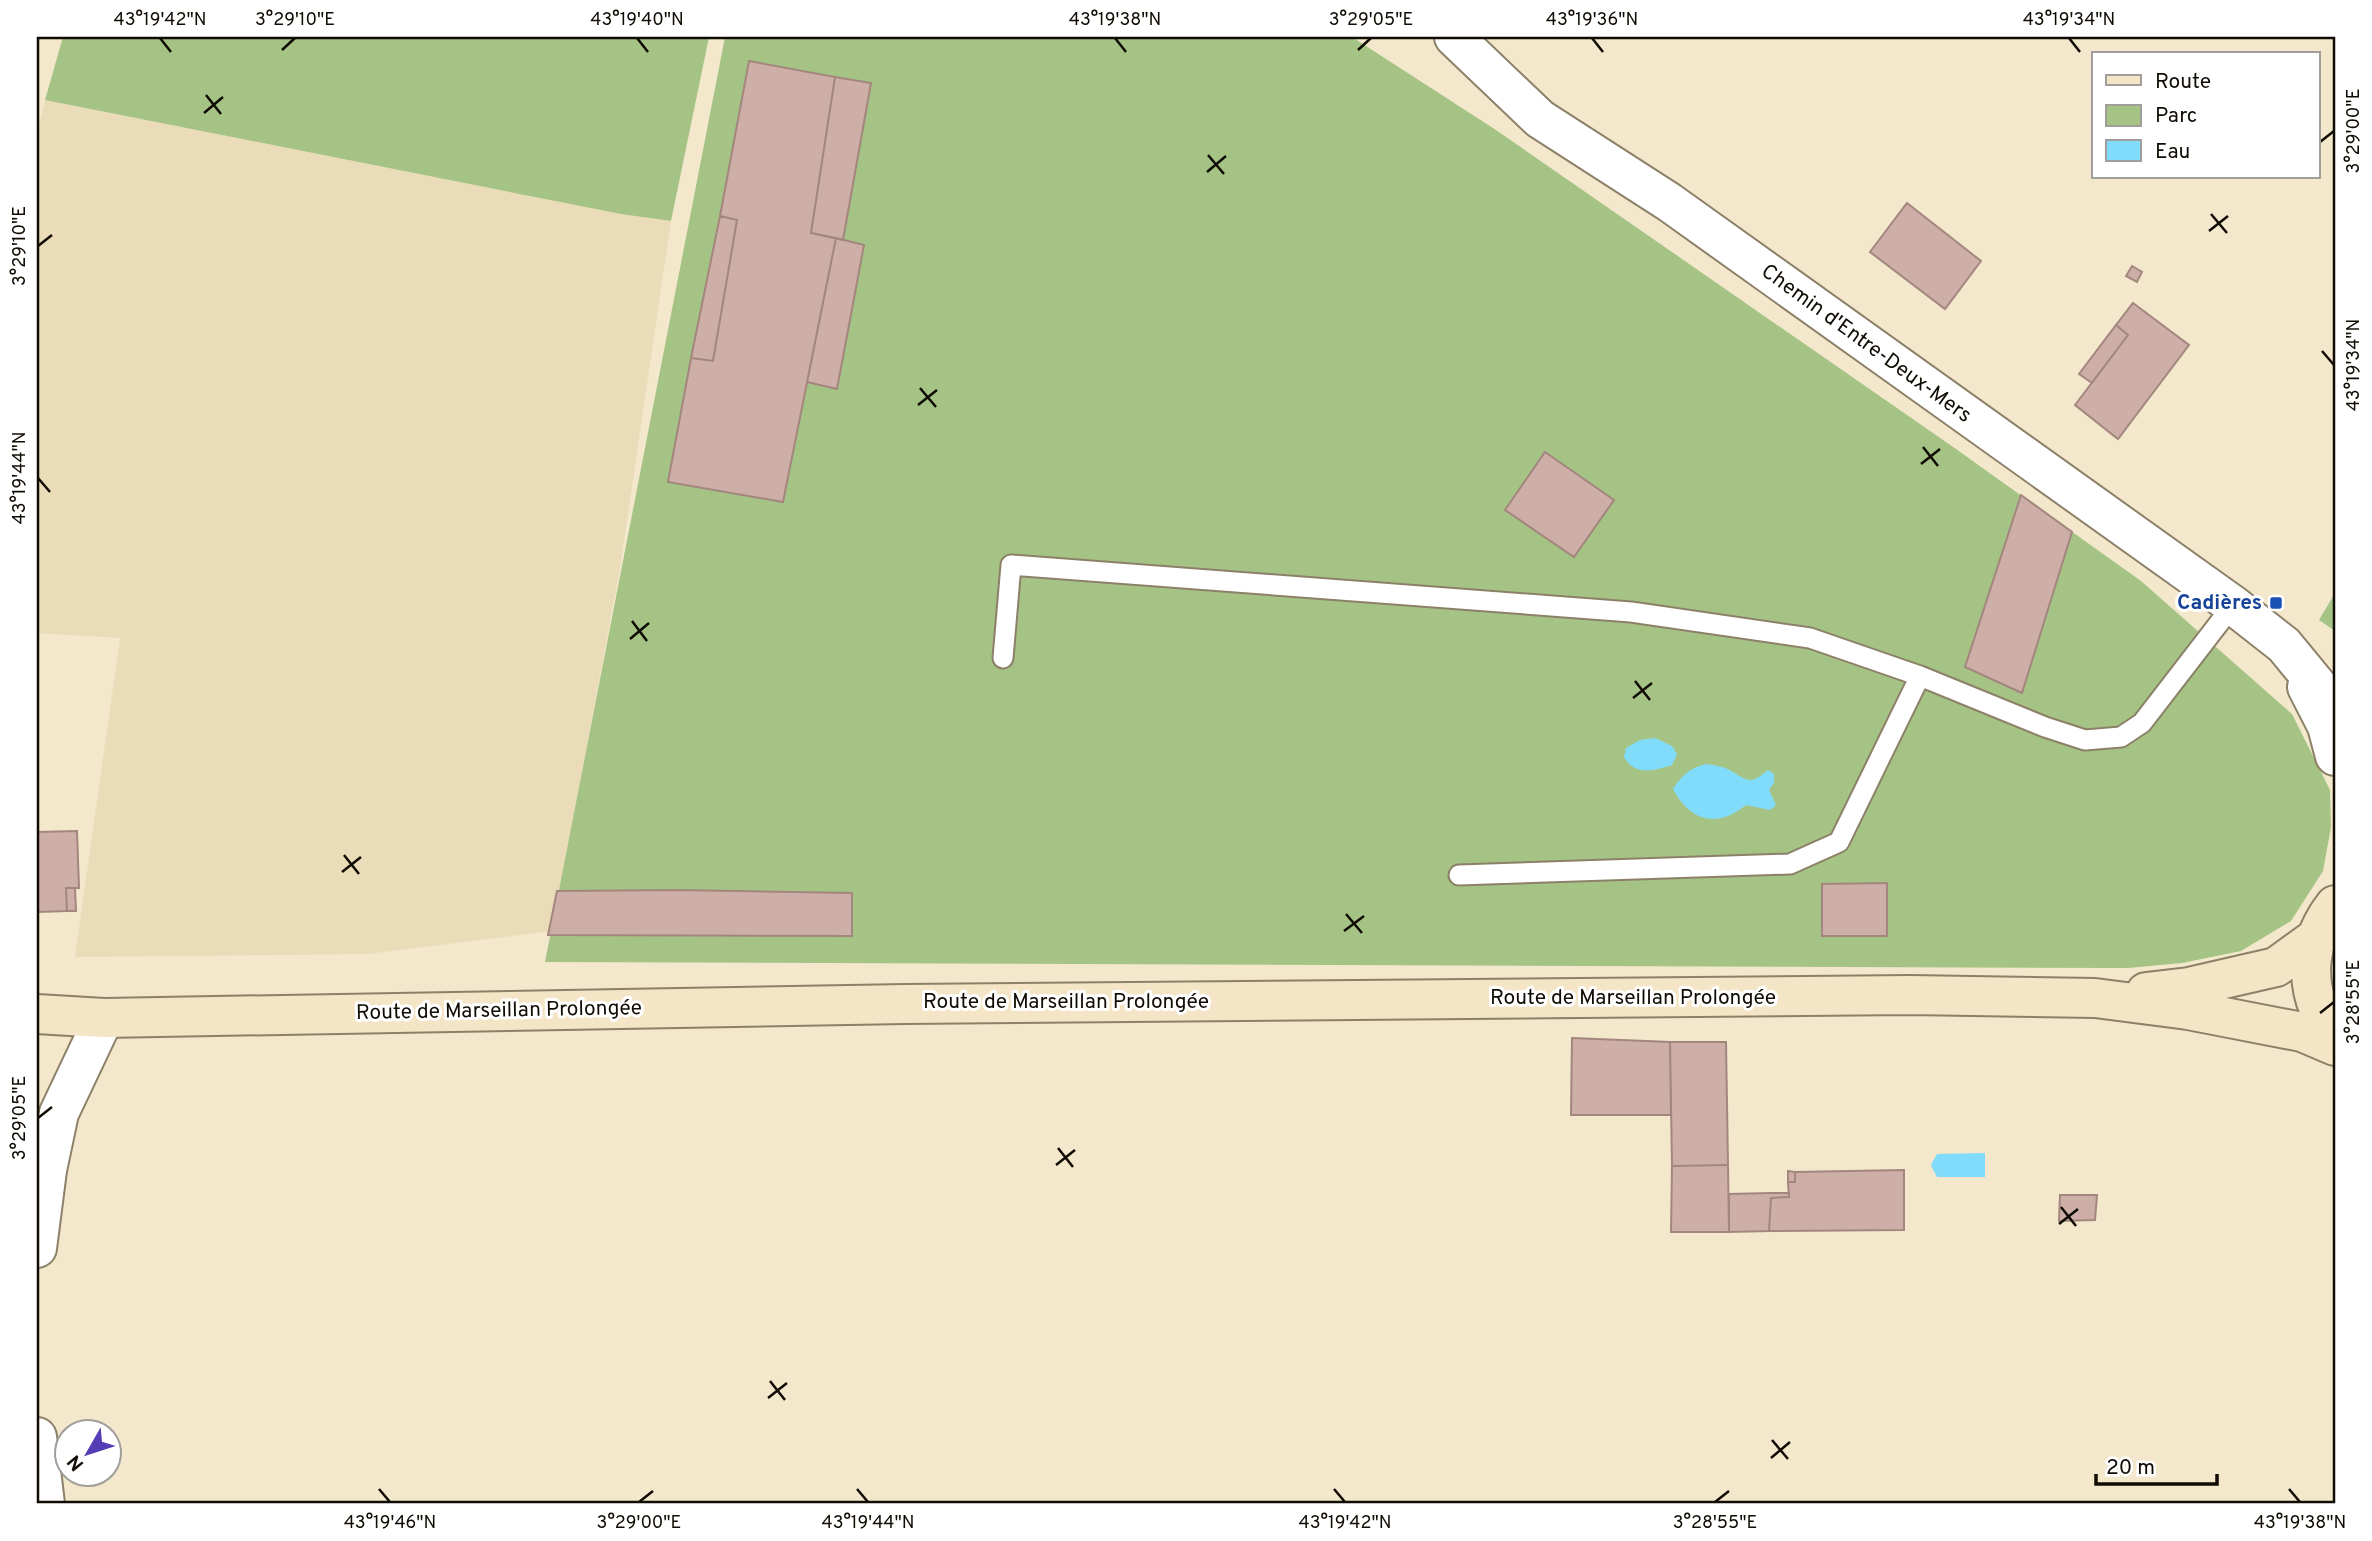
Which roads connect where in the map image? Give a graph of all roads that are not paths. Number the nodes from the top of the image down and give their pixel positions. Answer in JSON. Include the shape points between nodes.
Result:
{"nodes":[{"id":1,"x":1454,"y":37,"type":"edge"},
{"id":2,"x":2233,"y":605,"type":"junction"},
{"id":3,"x":2284,"y":645,"type":"junction"},
{"id":4,"x":1003,"y":659,"type":"dead end"},
{"id":5,"x":1920,"y":676,"type":"junction"},
{"id":6,"x":2335,"y":707,"type":"edge"},
{"id":7,"x":2335,"y":755,"type":"edge"},
{"id":8,"x":1459,"y":875,"type":"dead end"},
{"id":9,"x":2335,"y":905,"type":"edge"},
{"id":10,"x":2316,"y":938,"type":"junction"},
{"id":11,"x":2095,"y":998,"type":"junction"},
{"id":12,"x":37,"y":1014,"type":"edge"},
{"id":13,"x":104,"y":1018,"type":"junction"},
{"id":14,"x":2335,"y":1036,"type":"edge"},
{"id":15,"x":2335,"y":1046,"type":"edge"},
{"id":16,"x":37,"y":1248,"type":"edge"},
{"id":17,"x":37,"y":1437,"type":"edge"},
{"id":18,"x":45,"y":1504,"type":"edge"}],
"edges":[{"from":1,"to":2,"type":"street","name":"Chemin d'Entre-Deux-Mers","via":[[1540,119],[1669,202]]},
{"from":2,"to":3,"type":"street","name":"Chemin d'Entre-Deux-Mers"},
{"from":2,"to":5,"type":"lane","via":[[2142,723],[2121,737],[2085,740]]},
{"from":3,"to":6,"type":"street","name":"Chemin d'Entre-Deux-Mers"},
{"from":3,"to":7,"type":"street","name":"Chemin d'Entre-Deux-Mers","via":[[2327,726]]},
{"from":4,"to":5,"type":"lane","via":[[1011,565],[1631,612],[1810,638]]},
{"from":5,"to":8,"type":"lane","via":[[1839,842],[1790,864]]},
{"from":9,"to":10,"type":"main road"},
{"from":10,"to":11,"type":"main road","name":"Route de Marseillan Prolongée","via":[[2276,967],[2189,987]]},
{"from":10,"to":14,"type":"main road","via":[[2310,971],[2316,1003]]},
{"from":11,"to":13,"type":"main road","name":"Route de Marseillan Prolongée","via":[[1910,995],[905,1004]]},
{"from":11,"to":15,"type":"main road","name":"Route de Marseillan Prolongée","via":[[2302,1032]]},
{"from":12,"to":13,"type":"main road","name":"Route de Marseillan Prolongée"},
{"from":13,"to":16,"type":"street","via":[[59,1114]]},
{"from":17,"to":18,"type":"street"}]}
